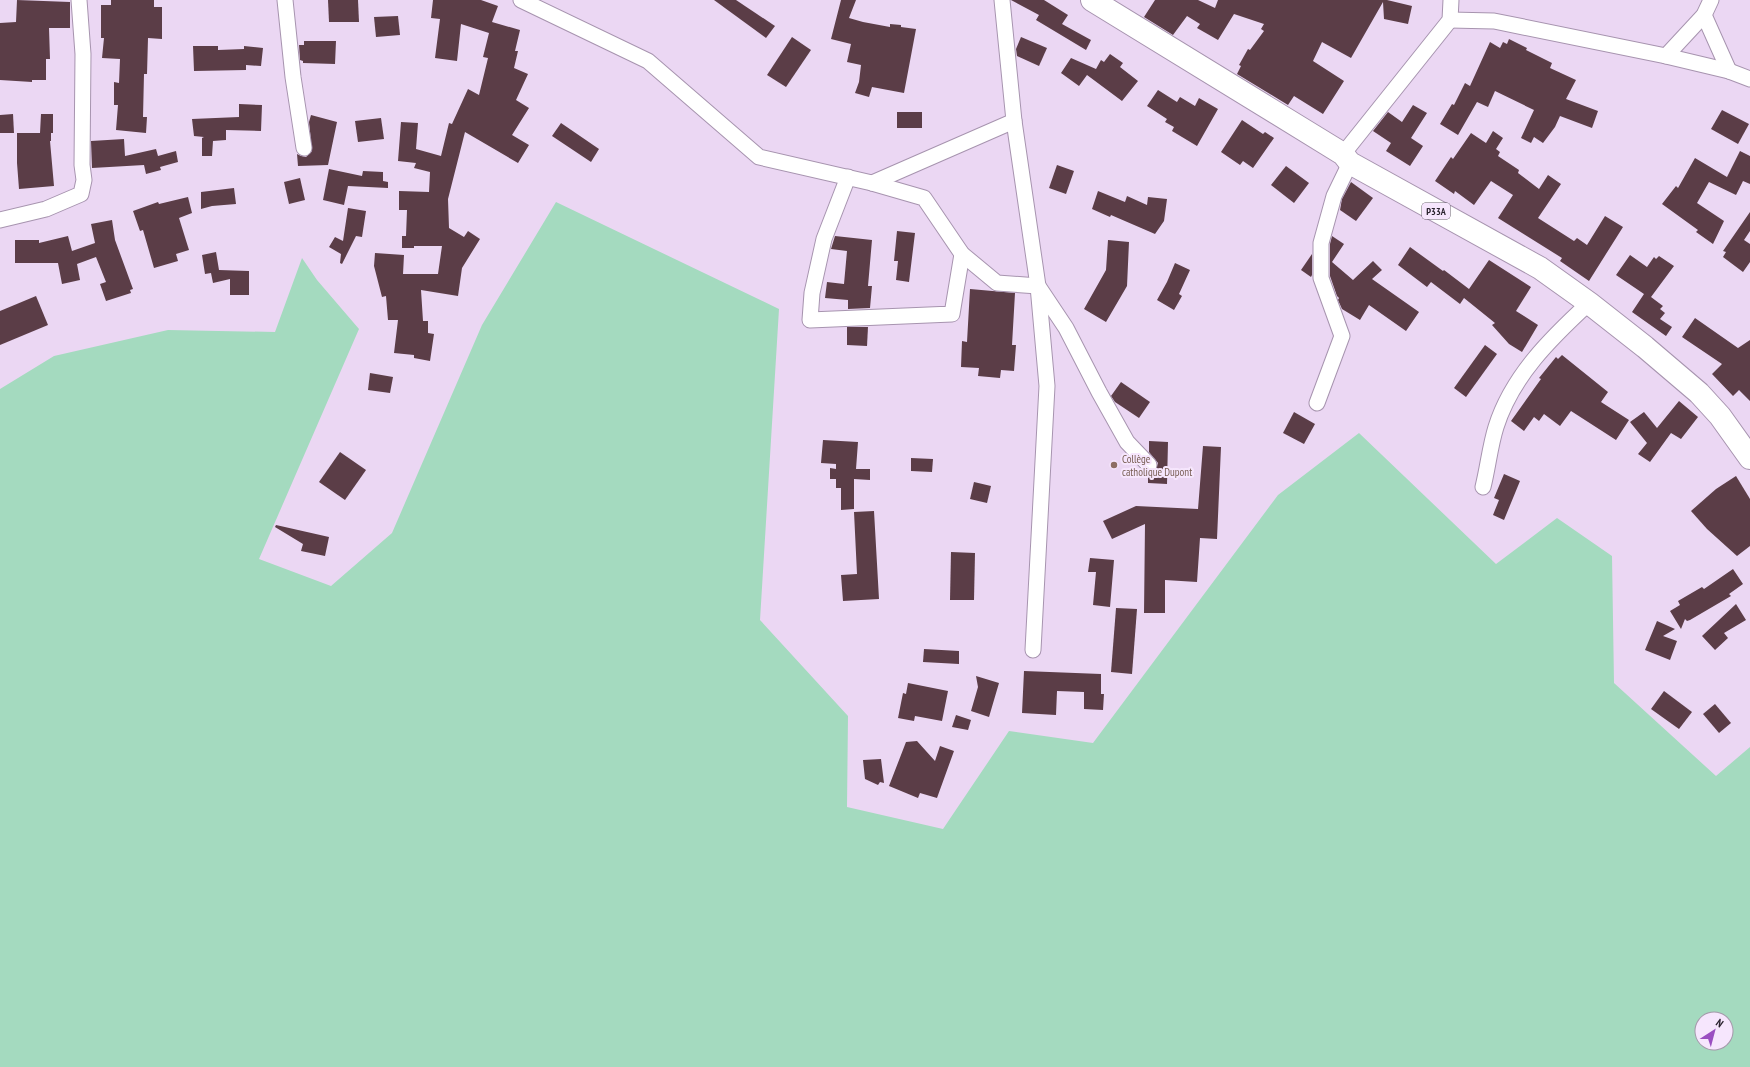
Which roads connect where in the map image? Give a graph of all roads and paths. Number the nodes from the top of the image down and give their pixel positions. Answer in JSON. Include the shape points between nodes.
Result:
{"nodes":[{"id":1,"x":79,"y":0,"type":"edge"},
{"id":2,"x":285,"y":0,"type":"edge"},
{"id":3,"x":521,"y":0,"type":"edge"},
{"id":4,"x":1002,"y":0,"type":"edge"},
{"id":5,"x":1092,"y":0,"type":"edge"},
{"id":6,"x":1451,"y":0,"type":"edge"},
{"id":7,"x":1711,"y":0,"type":"edge"},
{"id":8,"x":1704,"y":15,"type":"junction"},
{"id":9,"x":1450,"y":20,"type":"junction"},
{"id":10,"x":1666,"y":56,"type":"junction"},
{"id":11,"x":1729,"y":71,"type":"junction"},
{"id":12,"x":1750,"y":79,"type":"edge"},
{"id":13,"x":1014,"y":121,"type":"junction"},
{"id":14,"x":304,"y":148,"type":"dead end"},
{"id":15,"x":1346,"y":159,"type":"junction"},
{"id":16,"x":848,"y":177,"type":"junction"},
{"id":17,"x":872,"y":183,"type":"junction"},
{"id":18,"x":0,"y":220,"type":"edge"},
{"id":19,"x":962,"y":254,"type":"junction"},
{"id":20,"x":1038,"y":286,"type":"junction"},
{"id":21,"x":1589,"y":302,"type":"junction"},
{"id":22,"x":1317,"y":403,"type":"dead end"},
{"id":23,"x":1750,"y":458,"type":"edge"},
{"id":24,"x":1149,"y":465,"type":"dead end"},
{"id":25,"x":1483,"y":486,"type":"dead end"},
{"id":26,"x":1033,"y":650,"type":"dead end"}],
"edges":[{"from":1,"to":18,"type":"street","via":[[83,54],[84,180],[80,194],[46,209]]},
{"from":2,"to":14,"type":"street"},
{"from":3,"to":16,"type":"street","via":[[648,61],[758,157]]},
{"from":4,"to":13,"type":"street"},
{"from":5,"to":15,"type":"main road","number":"P33A"},
{"from":6,"to":9,"type":"street"},
{"from":7,"to":8,"type":"street"},
{"from":8,"to":10,"type":"street"},
{"from":8,"to":11,"type":"street"},
{"from":9,"to":10,"type":"street","via":[[1494,21]]},
{"from":9,"to":15,"type":"street"},
{"from":10,"to":11,"type":"street"},
{"from":11,"to":12,"type":"street"},
{"from":13,"to":17,"type":"street"},
{"from":13,"to":20,"type":"street"},
{"from":15,"to":21,"type":"main road","number":"P33A","via":[[1540,268]]},
{"from":15,"to":22,"type":"street","via":[[1321,243],[1321,278],[1342,336]]},
{"from":16,"to":17,"type":"street"},
{"from":16,"to":19,"type":"street","via":[[824,239],[812,293],[810,320],[952,314]]},
{"from":17,"to":19,"type":"street","via":[[924,198]]},
{"from":19,"to":20,"type":"street","via":[[997,283]]},
{"from":20,"to":24,"type":"street","via":[[1066,328],[1127,442]]},
{"from":20,"to":26,"type":"street","via":[[1047,386]]},
{"from":21,"to":23,"type":"main road","number":"P33A","via":[[1699,393],[1720,416]]},
{"from":21,"to":25,"type":"street","via":[[1548,341],[1508,397],[1496,427]]}]}
